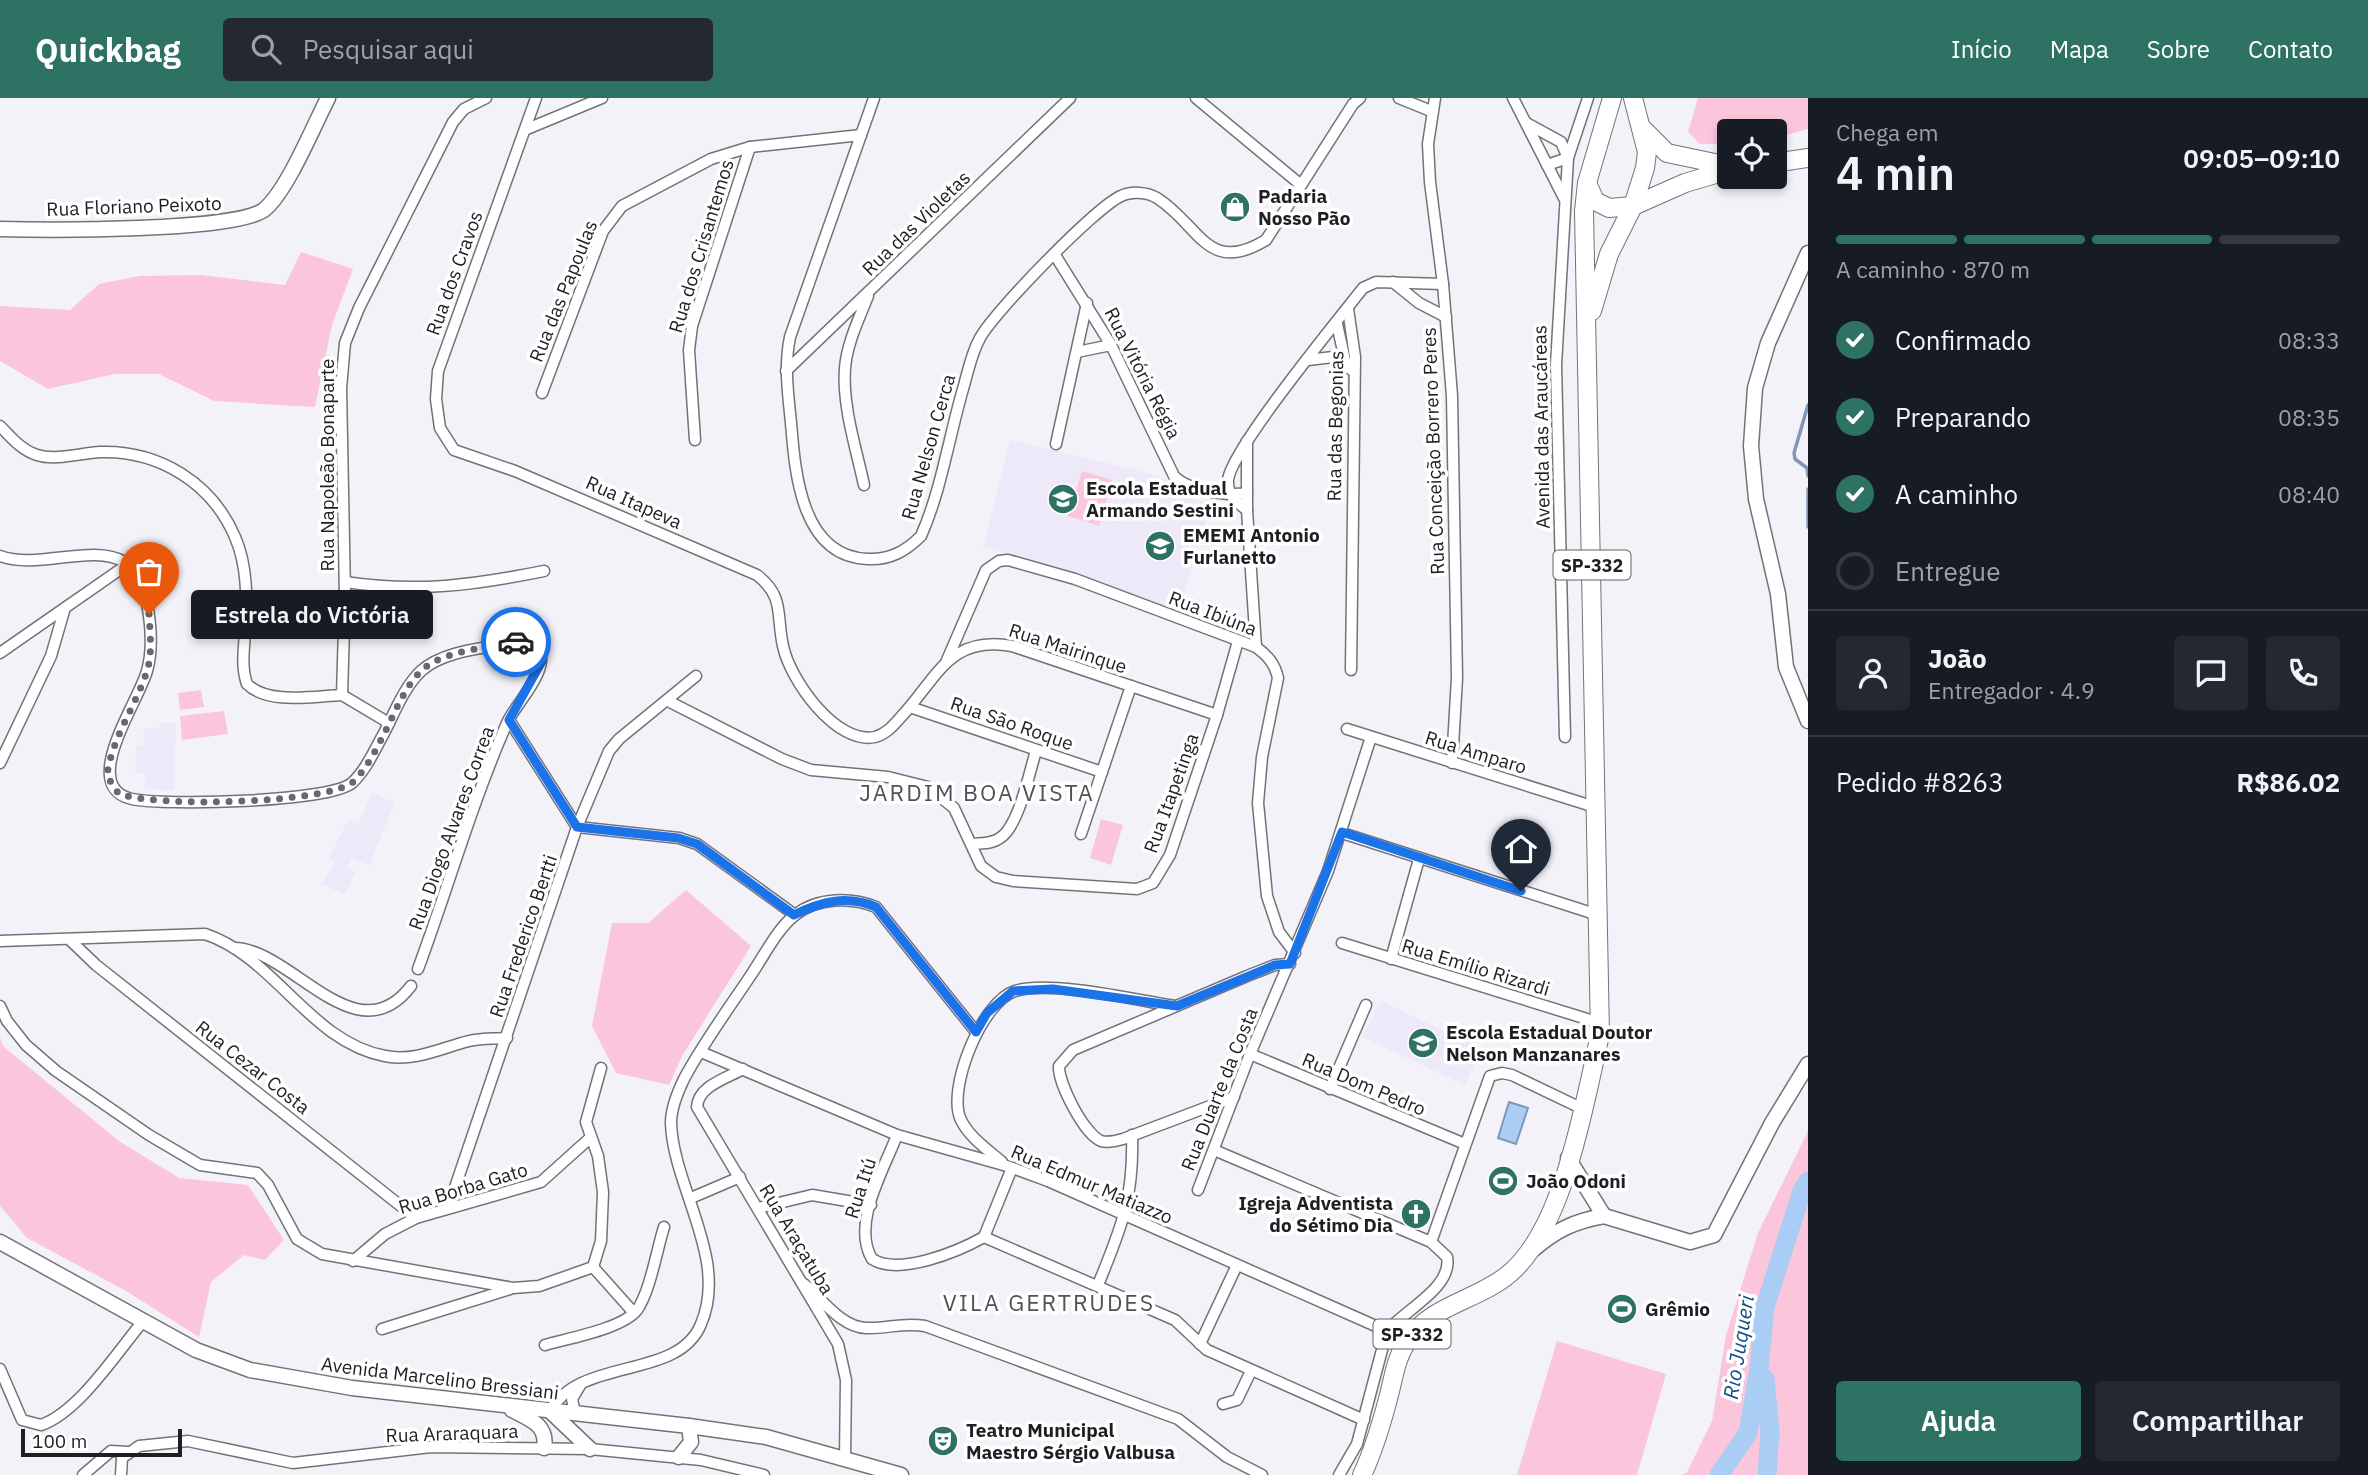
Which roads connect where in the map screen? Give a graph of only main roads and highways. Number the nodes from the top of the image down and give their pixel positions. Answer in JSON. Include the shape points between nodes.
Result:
{"nodes":[{"id":1,"x":1612,"y":98,"type":"edge"},
{"id":2,"x":1633,"y":98,"type":"edge"},
{"id":3,"x":1640,"y":125,"type":"junction"},
{"id":4,"x":1808,"y":158,"type":"edge"},
{"id":5,"x":1787,"y":161,"type":"edge"},
{"id":6,"x":1717,"y":165,"type":"edge"},
{"id":7,"x":1717,"y":172,"type":"edge"},
{"id":8,"x":1587,"y":183,"type":"junction"},
{"id":9,"x":1685,"y":183,"type":"junction"},
{"id":10,"x":1633,"y":206,"type":"junction"},
{"id":11,"x":1609,"y":254,"type":"junction"},
{"id":12,"x":1588,"y":324,"type":"junction"},
{"id":13,"x":1362,"y":1475,"type":"edge"}],
"edges":[{"from":1,"to":8,"type":"main road","number":"SP-332"},
{"from":2,"to":3,"type":"main road","number":"SP-332"},
{"from":3,"to":6,"type":"main road","via":[[1667,153]]},
{"from":3,"to":10,"type":"main road","number":"SP-332","via":[[1646,168]]},
{"from":4,"to":5,"type":"main road"},
{"from":7,"to":9,"type":"main road"},
{"from":8,"to":10,"type":"main road","via":[[1601,205]]},
{"from":8,"to":12,"type":"main road","number":"SP-332"},
{"from":9,"to":10,"type":"main road"},
{"from":9,"to":11,"type":"main road","via":[[1648,208]]},
{"from":10,"to":11,"type":"main road","number":"SP-332"},
{"from":11,"to":12,"type":"main road","number":"SP-332"},
{"from":12,"to":13,"type":"main road","number":"SP-332","via":[[1600,1023],[1569,1157],[1550,1217],[1534,1249],[1508,1275],[1431,1316],[1407,1340]]}]}
